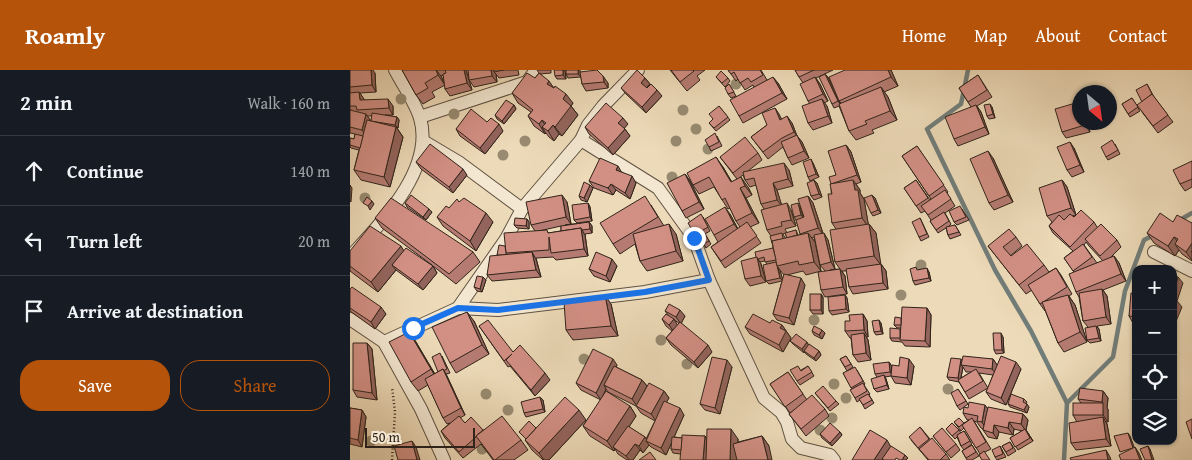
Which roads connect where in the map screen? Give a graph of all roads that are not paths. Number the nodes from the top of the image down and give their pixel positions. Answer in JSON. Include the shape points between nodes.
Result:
{"nodes":[{"id":1,"x":394,"y":70,"type":"edge"},
{"id":2,"x":536,"y":70,"type":"edge"},
{"id":3,"x":638,"y":70,"type":"edge"},
{"id":4,"x":420,"y":117,"type":"junction"},
{"id":5,"x":581,"y":140,"type":"junction"},
{"id":6,"x":423,"y":141,"type":"junction"},
{"id":7,"x":522,"y":209,"type":"junction"},
{"id":8,"x":1154,"y":252,"type":"dead end"},
{"id":9,"x":350,"y":257,"type":"edge"},
{"id":10,"x":1192,"y":271,"type":"edge"},
{"id":11,"x":709,"y":280,"type":"junction"},
{"id":12,"x":458,"y":308,"type":"junction"},
{"id":13,"x":350,"y":319,"type":"edge"},
{"id":14,"x":384,"y":342,"type":"junction"},
{"id":15,"x":444,"y":460,"type":"edge"},
{"id":16,"x":834,"y":460,"type":"edge"}],
"edges":[{"from":1,"to":4,"type":"street"},
{"from":2,"to":4,"type":"street","via":[[527,82]]},
{"from":3,"to":5,"type":"street","via":[[603,106]]},
{"from":4,"to":6,"type":"street"},
{"from":5,"to":7,"type":"street"},
{"from":5,"to":11,"type":"street","via":[[658,188],[694,238]]},
{"from":6,"to":7,"type":"street","via":[[460,163]]},
{"from":6,"to":9,"type":"street","via":[[412,176],[399,200]]},
{"from":7,"to":12,"type":"street","via":[[506,239]]},
{"from":8,"to":10,"type":"street"},
{"from":11,"to":12,"type":"street","via":[[645,292],[498,310]]},
{"from":11,"to":16,"type":"street","via":[[764,398],[781,412],[792,439],[801,448]]},
{"from":12,"to":14,"type":"street"},
{"from":13,"to":14,"type":"street"},
{"from":14,"to":15,"type":"street","via":[[421,409]]}]}
